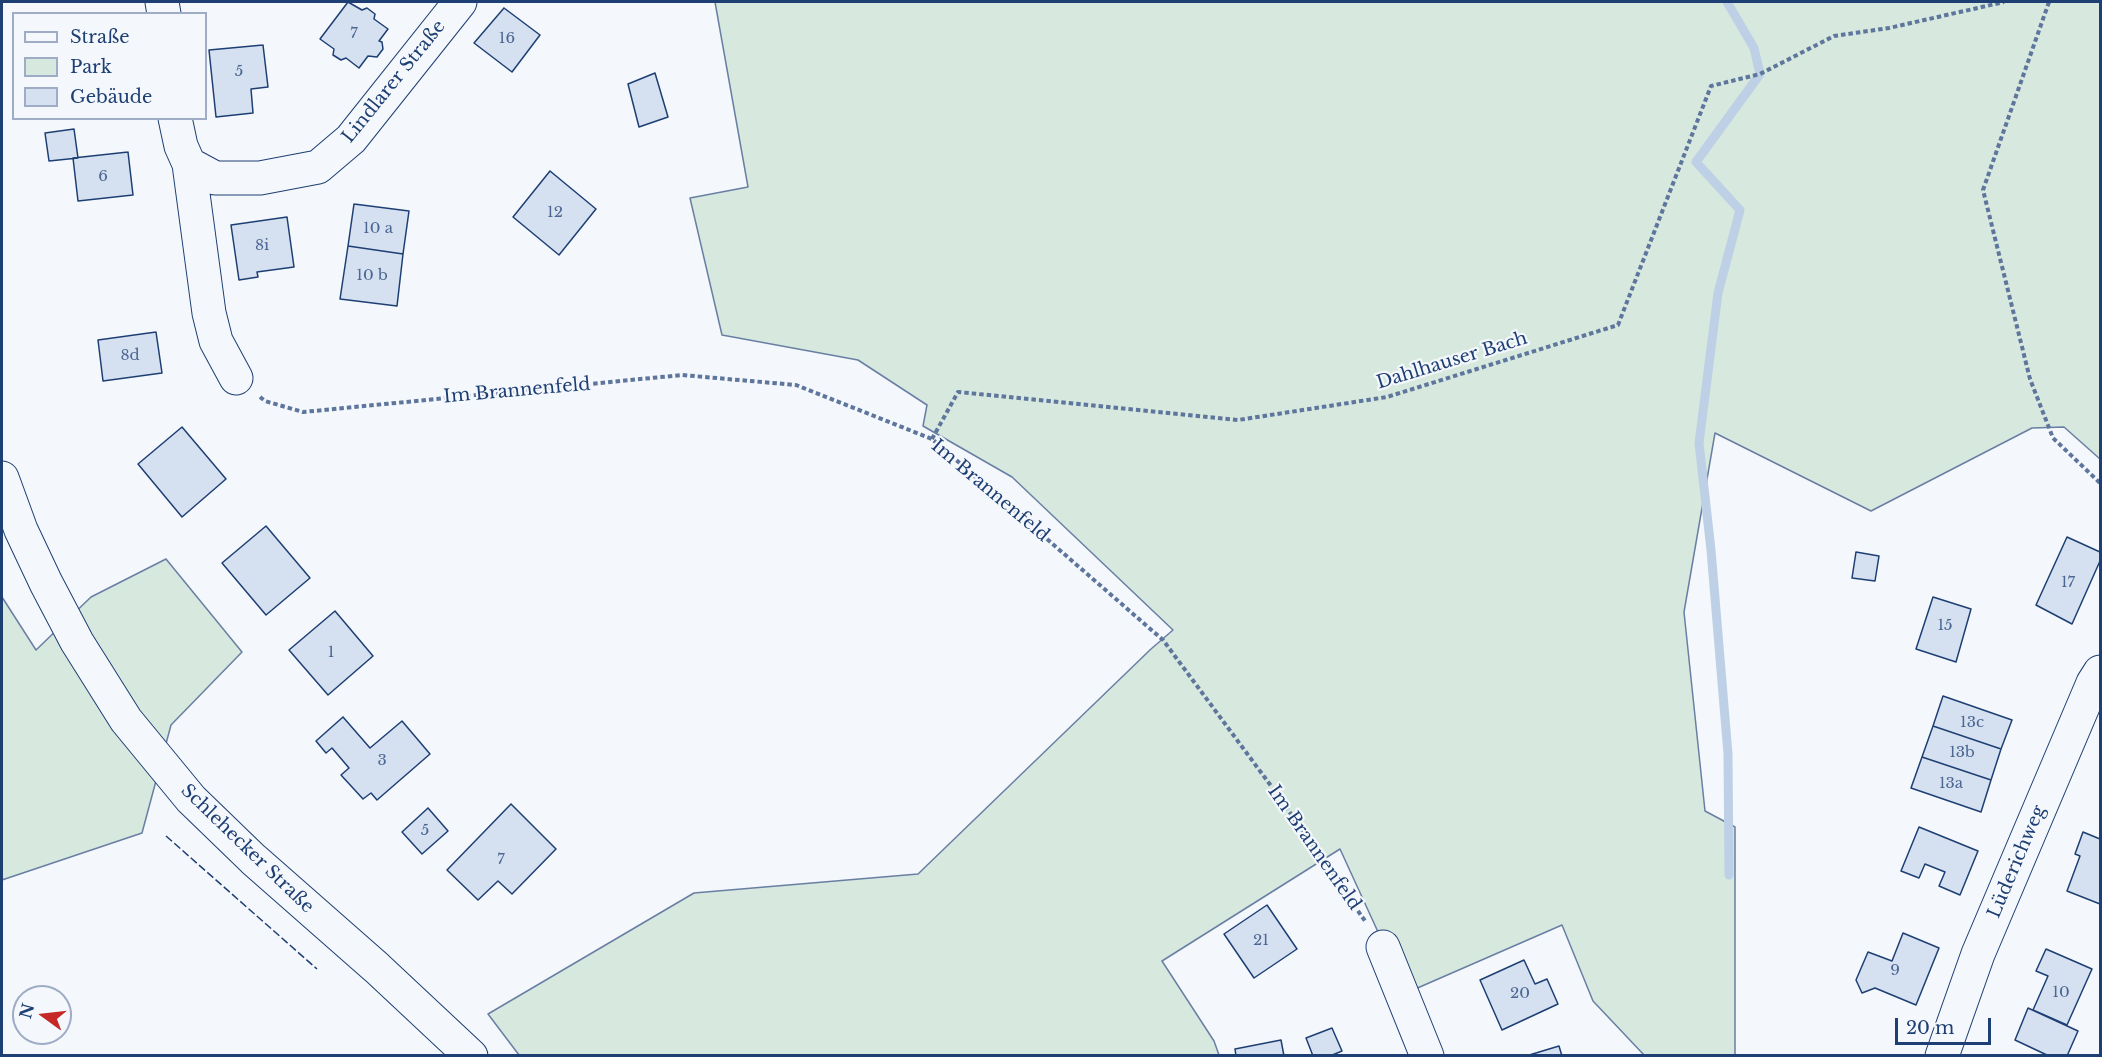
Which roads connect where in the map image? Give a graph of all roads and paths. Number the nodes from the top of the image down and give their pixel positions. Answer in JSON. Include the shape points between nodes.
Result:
{"nodes":[{"id":1,"x":460,"y":2,"type":"edge"},
{"id":2,"x":2004,"y":2,"type":"edge"},
{"id":3,"x":2049,"y":2,"type":"edge"},
{"id":4,"x":175,"y":120,"type":"edge"},
{"id":5,"x":189,"y":164,"type":"junction"},
{"id":6,"x":236,"y":378,"type":"joint"},
{"id":7,"x":932,"y":439,"type":"junction"},
{"id":8,"x":2,"y":478,"type":"edge"},
{"id":9,"x":2100,"y":483,"type":"edge"},
{"id":10,"x":2100,"y":672,"type":"edge"},
{"id":11,"x":1383,"y":947,"type":"joint"},
{"id":12,"x":471,"y":1056,"type":"edge"},
{"id":13,"x":1427,"y":1056,"type":"edge"},
{"id":14,"x":1942,"y":1056,"type":"edge"}],
"edges":[{"from":1,"to":5,"type":"street","name":"Lindlarer Straße","via":[[351,139],[318,167],[260,178],[215,178]]},
{"from":2,"to":7,"type":"path","name":"Dahlhauser Bach","via":[[1834,36],[1760,74],[1711,86],[1618,325],[1387,397],[1238,420],[958,392]]},
{"from":3,"to":9,"type":"path","via":[[1983,190],[2030,379],[2053,438]]},
{"from":4,"to":5,"type":"street","via":[[180,146]]},
{"from":5,"to":6,"type":"street","via":[[209,313],[216,341]]},
{"from":6,"to":7,"type":"path","name":"Im Brannenfeld","via":[[265,401],[303,412],[682,375],[796,385]]},
{"from":7,"to":11,"type":"path","name":"Im Brannenfeld","via":[[1163,640]]},
{"from":8,"to":12,"type":"street","name":"Schlehecker Straße","via":[[46,583],[126,720],[191,799]]},
{"from":10,"to":14,"type":"street","name":"Lüderichweg","via":[[1978,954]]},
{"from":11,"to":13,"type":"street"}]}
